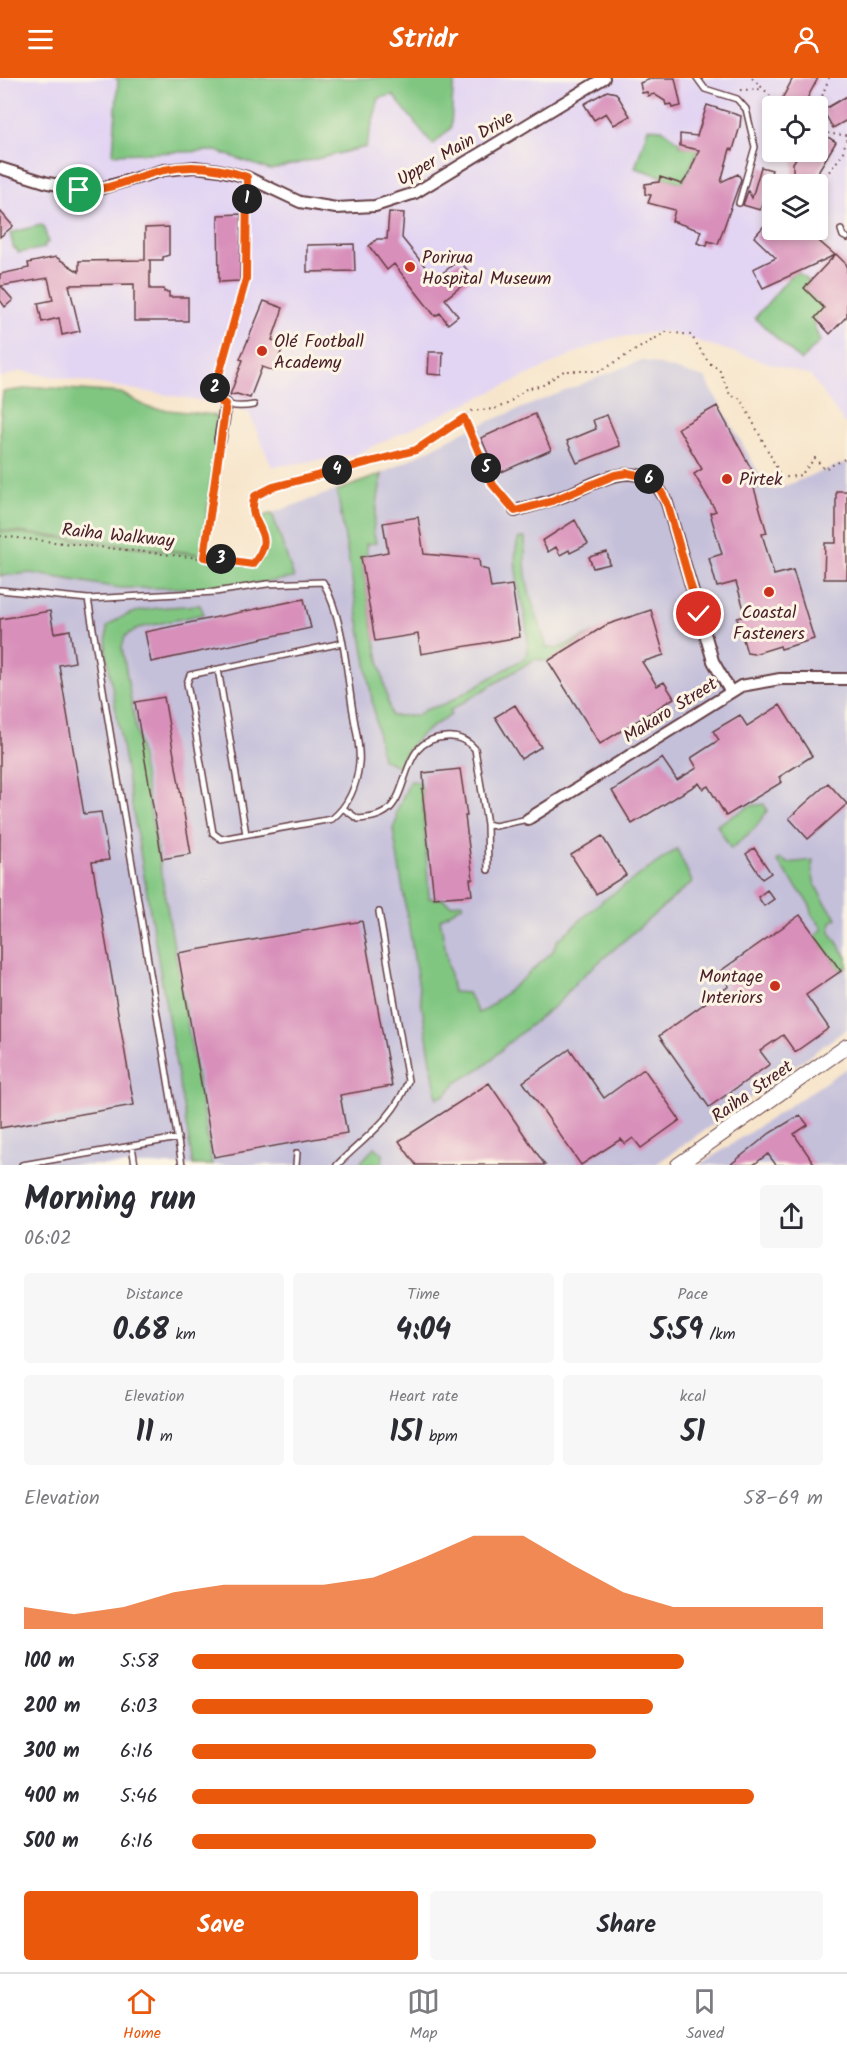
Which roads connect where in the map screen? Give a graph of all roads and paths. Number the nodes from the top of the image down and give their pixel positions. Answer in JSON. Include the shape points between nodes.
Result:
{"nodes":[{"id":1,"x":604,"y":78,"type":"edge"},
{"id":2,"x":697,"y":78,"type":"edge"},
{"id":3,"x":752,"y":78,"type":"edge"},
{"id":4,"x":829,"y":78,"type":"edge"},
{"id":5,"x":764,"y":89,"type":"junction"},
{"id":6,"x":771,"y":96,"type":"edge"},
{"id":7,"x":822,"y":96,"type":"edge"},
{"id":8,"x":732,"y":97,"type":"junction"},
{"id":9,"x":828,"y":132,"type":"edge"},
{"id":10,"x":847,"y":136,"type":"edge"},
{"id":11,"x":0,"y":168,"type":"edge"},
{"id":12,"x":827,"y":174,"type":"edge"},
{"id":13,"x":247,"y":177,"type":"junction"},
{"id":14,"x":739,"y":203,"type":"dead end"},
{"id":15,"x":841,"y":230,"type":"dead end"},
{"id":16,"x":847,"y":238,"type":"edge"},
{"id":17,"x":226,"y":404,"type":"junction"},
{"id":18,"x":254,"y":405,"type":"dead end"},
{"id":19,"x":464,"y":418,"type":"junction"},
{"id":20,"x":220,"y":440,"type":"joint"},
{"id":21,"x":847,"y":458,"type":"edge"},
{"id":22,"x":515,"y":511,"type":"joint"},
{"id":23,"x":0,"y":536,"type":"edge"},
{"id":24,"x":204,"y":557,"type":"junction"},
{"id":25,"x":0,"y":590,"type":"edge"},
{"id":26,"x":88,"y":598,"type":"junction"},
{"id":27,"x":342,"y":644,"type":"junction"},
{"id":28,"x":218,"y":669,"type":"junction"},
{"id":29,"x":847,"y":679,"type":"edge"},
{"id":30,"x":730,"y":691,"type":"junction"},
{"id":31,"x":344,"y":809,"type":"junction"},
{"id":32,"x":528,"y":819,"type":"joint"},
{"id":33,"x":487,"y":824,"type":"junction"},
{"id":34,"x":246,"y":834,"type":"junction"},
{"id":35,"x":488,"y":870,"type":"dead end"},
{"id":36,"x":379,"y":912,"type":"dead end"},
{"id":37,"x":847,"y":1046,"type":"edge"},
{"id":38,"x":177,"y":1138,"type":"junction"},
{"id":39,"x":132,"y":1146,"type":"junction"},
{"id":40,"x":297,"y":1153,"type":"dead end"},
{"id":41,"x":22,"y":1165,"type":"edge"},
{"id":42,"x":135,"y":1165,"type":"edge"},
{"id":43,"x":182,"y":1165,"type":"edge"},
{"id":44,"x":296,"y":1165,"type":"edge"},
{"id":45,"x":337,"y":1165,"type":"edge"},
{"id":46,"x":678,"y":1165,"type":"edge"}],
"edges":[{"from":1,"to":13,"type":"street","name":"Upper Main Drive","via":[[395,202],[358,208],[317,206],[282,195]]},
{"from":2,"to":8,"type":"lane","via":[[705,89]]},
{"from":3,"to":5,"type":"path"},
{"from":4,"to":7,"type":"path"},
{"from":5,"to":6,"type":"path"},
{"from":5,"to":8,"type":"path","via":[[742,89]]},
{"from":8,"to":14,"type":"lane","via":[[746,109],[755,147]]},
{"from":9,"to":10,"type":"path"},
{"from":10,"to":12,"type":"path","via":[[842,156]]},
{"from":11,"to":13,"type":"street","name":"Upper Main Drive","via":[[92,191],[179,168],[219,170]]},
{"from":13,"to":17,"type":"lane","via":[[246,279],[214,392]]},
{"from":15,"to":16,"type":"lane"},
{"from":17,"to":18,"type":"lane","via":[[238,408]]},
{"from":17,"to":20,"type":"street"},
{"from":19,"to":21,"type":"path","name":"Raiha Walkway","via":[[471,411],[507,404],[526,389],[543,385],[564,371],[600,371],[666,332],[692,335],[709,363],[719,369],[730,394],[741,399],[782,478],[801,475],[815,458],[824,469]]},
{"from":19,"to":22,"type":"path","via":[[493,485]]},
{"from":19,"to":24,"type":"path","name":"Raiha Walkway","via":[[416,450],[273,487],[255,496],[253,513],[265,543],[253,564]]},
{"from":20,"to":24,"type":"path"},
{"from":22,"to":30,"type":"street","via":[[549,502],[615,475],[638,474],[653,481],[667,503],[713,661]]},
{"from":23,"to":24,"type":"path","name":"Raiha Walkway"},
{"from":25,"to":26,"type":"lane"},
{"from":26,"to":27,"type":"lane","via":[[323,582],[332,598]]},
{"from":26,"to":38,"type":"lane"},
{"from":27,"to":28,"type":"lane"},
{"from":27,"to":31,"type":"lane","via":[[360,760]]},
{"from":28,"to":34,"type":"lane"},
{"from":28,"to":34,"type":"lane","via":[[190,675],[187,683],[213,833],[221,839]]},
{"from":29,"to":30,"type":"street","name":"Makaro Street","via":[[766,680]]},
{"from":30,"to":32,"type":"street","name":"Makaro Street"},
{"from":31,"to":33,"type":"lane","via":[[358,819],[387,811],[412,756],[436,738],[458,737],[469,742],[478,757]]},
{"from":31,"to":34,"type":"lane","via":[[332,819]]},
{"from":32,"to":33,"type":"lane"},
{"from":33,"to":35,"type":"lane"},
{"from":36,"to":45,"type":"lane","via":[[408,1081],[402,1099],[388,1117]]},
{"from":37,"to":46,"type":"main road","name":"Raiha Street"},
{"from":38,"to":39,"type":"lane"},
{"from":38,"to":43,"type":"lane"},
{"from":39,"to":41,"type":"lane"},
{"from":39,"to":42,"type":"lane"},
{"from":40,"to":44,"type":"lane"}]}
